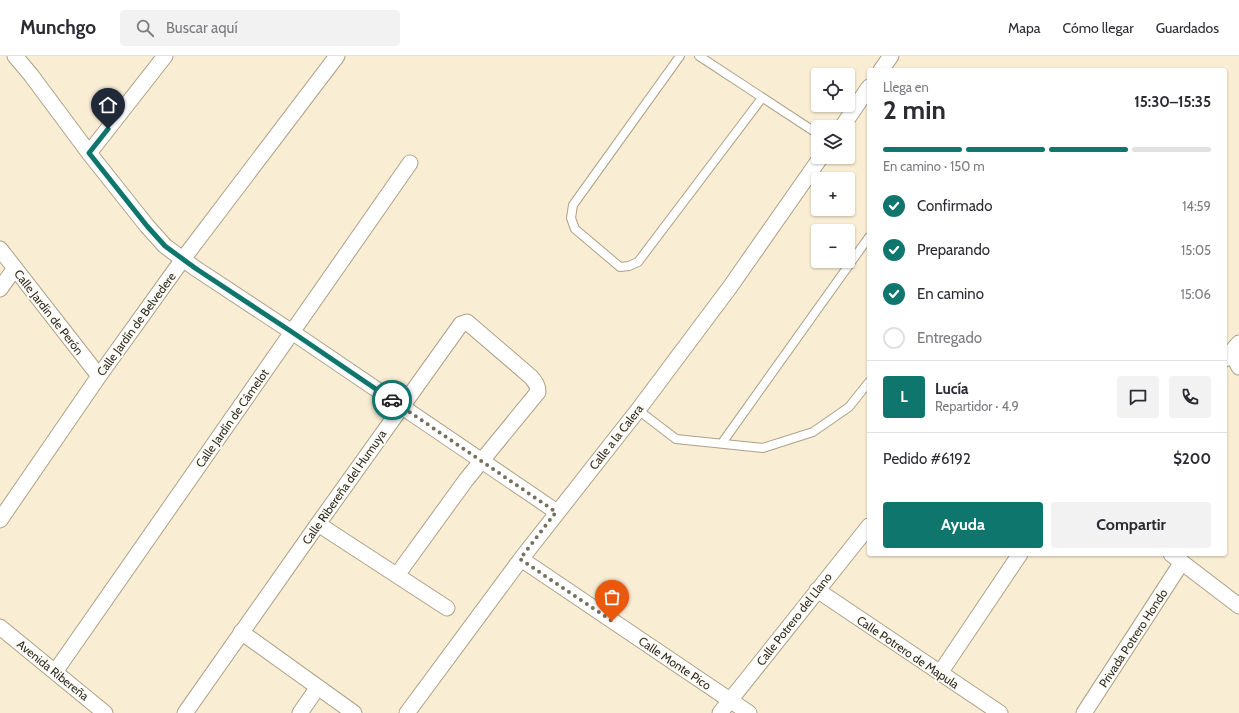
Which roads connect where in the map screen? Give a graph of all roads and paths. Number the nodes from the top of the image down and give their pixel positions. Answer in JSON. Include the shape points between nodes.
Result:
{"nodes":[{"id":1,"x":15,"y":56,"type":"edge"},
{"id":2,"x":165,"y":56,"type":"edge"},
{"id":3,"x":337,"y":56,"type":"edge"},
{"id":4,"x":680,"y":56,"type":"edge"},
{"id":5,"x":699,"y":56,"type":"edge"},
{"id":6,"x":891,"y":56,"type":"edge"},
{"id":7,"x":882,"y":68,"type":"edge"},
{"id":8,"x":867,"y":90,"type":"edge"},
{"id":9,"x":762,"y":98,"type":"junction"},
{"id":10,"x":847,"y":120,"type":"edge"},
{"id":11,"x":811,"y":130,"type":"edge"},
{"id":12,"x":89,"y":153,"type":"junction"},
{"id":13,"x":410,"y":163,"type":"dead end"},
{"id":14,"x":816,"y":164,"type":"edge"},
{"id":15,"x":867,"y":240,"type":"edge"},
{"id":16,"x":0,"y":249,"type":"edge"},
{"id":17,"x":183,"y":259,"type":"junction"},
{"id":18,"x":15,"y":268,"type":"junction"},
{"id":19,"x":0,"y":289,"type":"edge"},
{"id":20,"x":292,"y":332,"type":"junction"},
{"id":21,"x":1232,"y":351,"type":"edge"},
{"id":22,"x":1239,"y":366,"type":"edge"},
{"id":23,"x":99,"y":376,"type":"junction"},
{"id":24,"x":867,"y":384,"type":"edge"},
{"id":25,"x":401,"y":406,"type":"junction"},
{"id":26,"x":638,"y":410,"type":"junction"},
{"id":27,"x":722,"y":443,"type":"junction"},
{"id":28,"x":482,"y":461,"type":"junction"},
{"id":29,"x":556,"y":512,"type":"junction"},
{"id":30,"x":0,"y":520,"type":"edge"},
{"id":31,"x":318,"y":524,"type":"junction"},
{"id":32,"x":867,"y":528,"type":"edge"},
{"id":33,"x":1019,"y":556,"type":"edge"},
{"id":34,"x":1176,"y":558,"type":"edge"},
{"id":35,"x":520,"y":559,"type":"junction"},
{"id":36,"x":397,"y":575,"type":"junction"},
{"id":37,"x":817,"y":590,"type":"junction"},
{"id":38,"x":1239,"y":606,"type":"edge"},
{"id":39,"x":447,"y":608,"type":"dead end"},
{"id":40,"x":0,"y":627,"type":"edge"},
{"id":41,"x":241,"y":632,"type":"junction"},
{"id":42,"x":55,"y":672,"type":"junction"},
{"id":43,"x":940,"y":673,"type":"junction"},
{"id":44,"x":318,"y":687,"type":"junction"},
{"id":45,"x":730,"y":700,"type":"junction"},
{"id":46,"x":106,"y":713,"type":"edge"},
{"id":47,"x":185,"y":713,"type":"edge"},
{"id":48,"x":300,"y":713,"type":"edge"},
{"id":49,"x":354,"y":713,"type":"edge"},
{"id":50,"x":407,"y":713,"type":"edge"},
{"id":51,"x":720,"y":713,"type":"edge"},
{"id":52,"x":749,"y":713,"type":"edge"},
{"id":53,"x":1000,"y":713,"type":"edge"},
{"id":54,"x":1084,"y":713,"type":"edge"}],
"edges":[{"from":1,"to":12,"type":"street"},
{"from":2,"to":12,"type":"street"},
{"from":3,"to":17,"type":"street","name":"Calle Jardín de Belvedere"},
{"from":4,"to":9,"type":"lane","via":[[573,205],[571,218],[576,228],[620,267],[638,262]]},
{"from":5,"to":9,"type":"lane"},
{"from":6,"to":7,"type":"street"},
{"from":8,"to":10,"type":"street"},
{"from":9,"to":11,"type":"lane"},
{"from":12,"to":17,"type":"street","via":[[147,226],[165,246]]},
{"from":13,"to":20,"type":"street","name":"Calle Jardín de Cámelot"},
{"from":14,"to":26,"type":"street","name":"Calle a la Calera","via":[[730,287]]},
{"from":15,"to":27,"type":"lane"},
{"from":16,"to":18,"type":"street","name":"Calle Jardín de Perón"},
{"from":17,"to":20,"type":"street"},
{"from":17,"to":23,"type":"street","name":"Calle Jardín de Belvedere"},
{"from":18,"to":19,"type":"street"},
{"from":18,"to":23,"type":"street","name":"Calle Jardín de Perón"},
{"from":20,"to":25,"type":"street"},
{"from":20,"to":42,"type":"street","name":"Calle Jardín de Cámelot"},
{"from":21,"to":22,"type":"street"},
{"from":23,"to":30,"type":"street","name":"Calle Jardín de Belvedere"},
{"from":24,"to":27,"type":"lane","via":[[849,406],[813,432],[763,448]]},
{"from":25,"to":28,"type":"street"},
{"from":25,"to":28,"type":"street","name":"Calle Ribereña del Humuya","via":[[460,324],[467,322],[472,325],[531,377],[538,387],[538,392]]},
{"from":25,"to":31,"type":"street","name":"Calle Ribereña del Humuya"},
{"from":26,"to":27,"type":"lane","via":[[676,439]]},
{"from":26,"to":29,"type":"street","name":"Calle a la Calera"},
{"from":28,"to":29,"type":"street"},
{"from":28,"to":36,"type":"street","name":"Calle Ribereña del Humuya"},
{"from":29,"to":35,"type":"street","name":"Calle a la Calera"},
{"from":31,"to":36,"type":"street"},
{"from":31,"to":41,"type":"street","name":"Calle Ribereña del Humuya"},
{"from":32,"to":37,"type":"street","name":"Calle Potrero del Llano"},
{"from":33,"to":43,"type":"street"},
{"from":34,"to":38,"type":"street"},
{"from":34,"to":54,"type":"street","name":"Privada Potrero Hondo"},
{"from":35,"to":45,"type":"street","name":"Calle Monte Pico"},
{"from":35,"to":50,"type":"street","name":"Calle a la Calera"},
{"from":36,"to":39,"type":"street"},
{"from":37,"to":43,"type":"street","name":"Calle Potrero de Mapula"},
{"from":37,"to":45,"type":"street","name":"Calle Potrero del Llano"},
{"from":40,"to":42,"type":"street","name":"Avenida Ribereña"},
{"from":41,"to":44,"type":"street"},
{"from":41,"to":47,"type":"street","name":"Calle Ribereña del Humuya"},
{"from":42,"to":46,"type":"street","name":"Avenida Ribereña"},
{"from":43,"to":53,"type":"street","name":"Calle Potrero de Mapula"},
{"from":44,"to":48,"type":"street"},
{"from":44,"to":49,"type":"street"},
{"from":45,"to":51,"type":"street","name":"Calle Potrero del Llano"},
{"from":45,"to":52,"type":"street","name":"Calle Monte Pico"}]}
